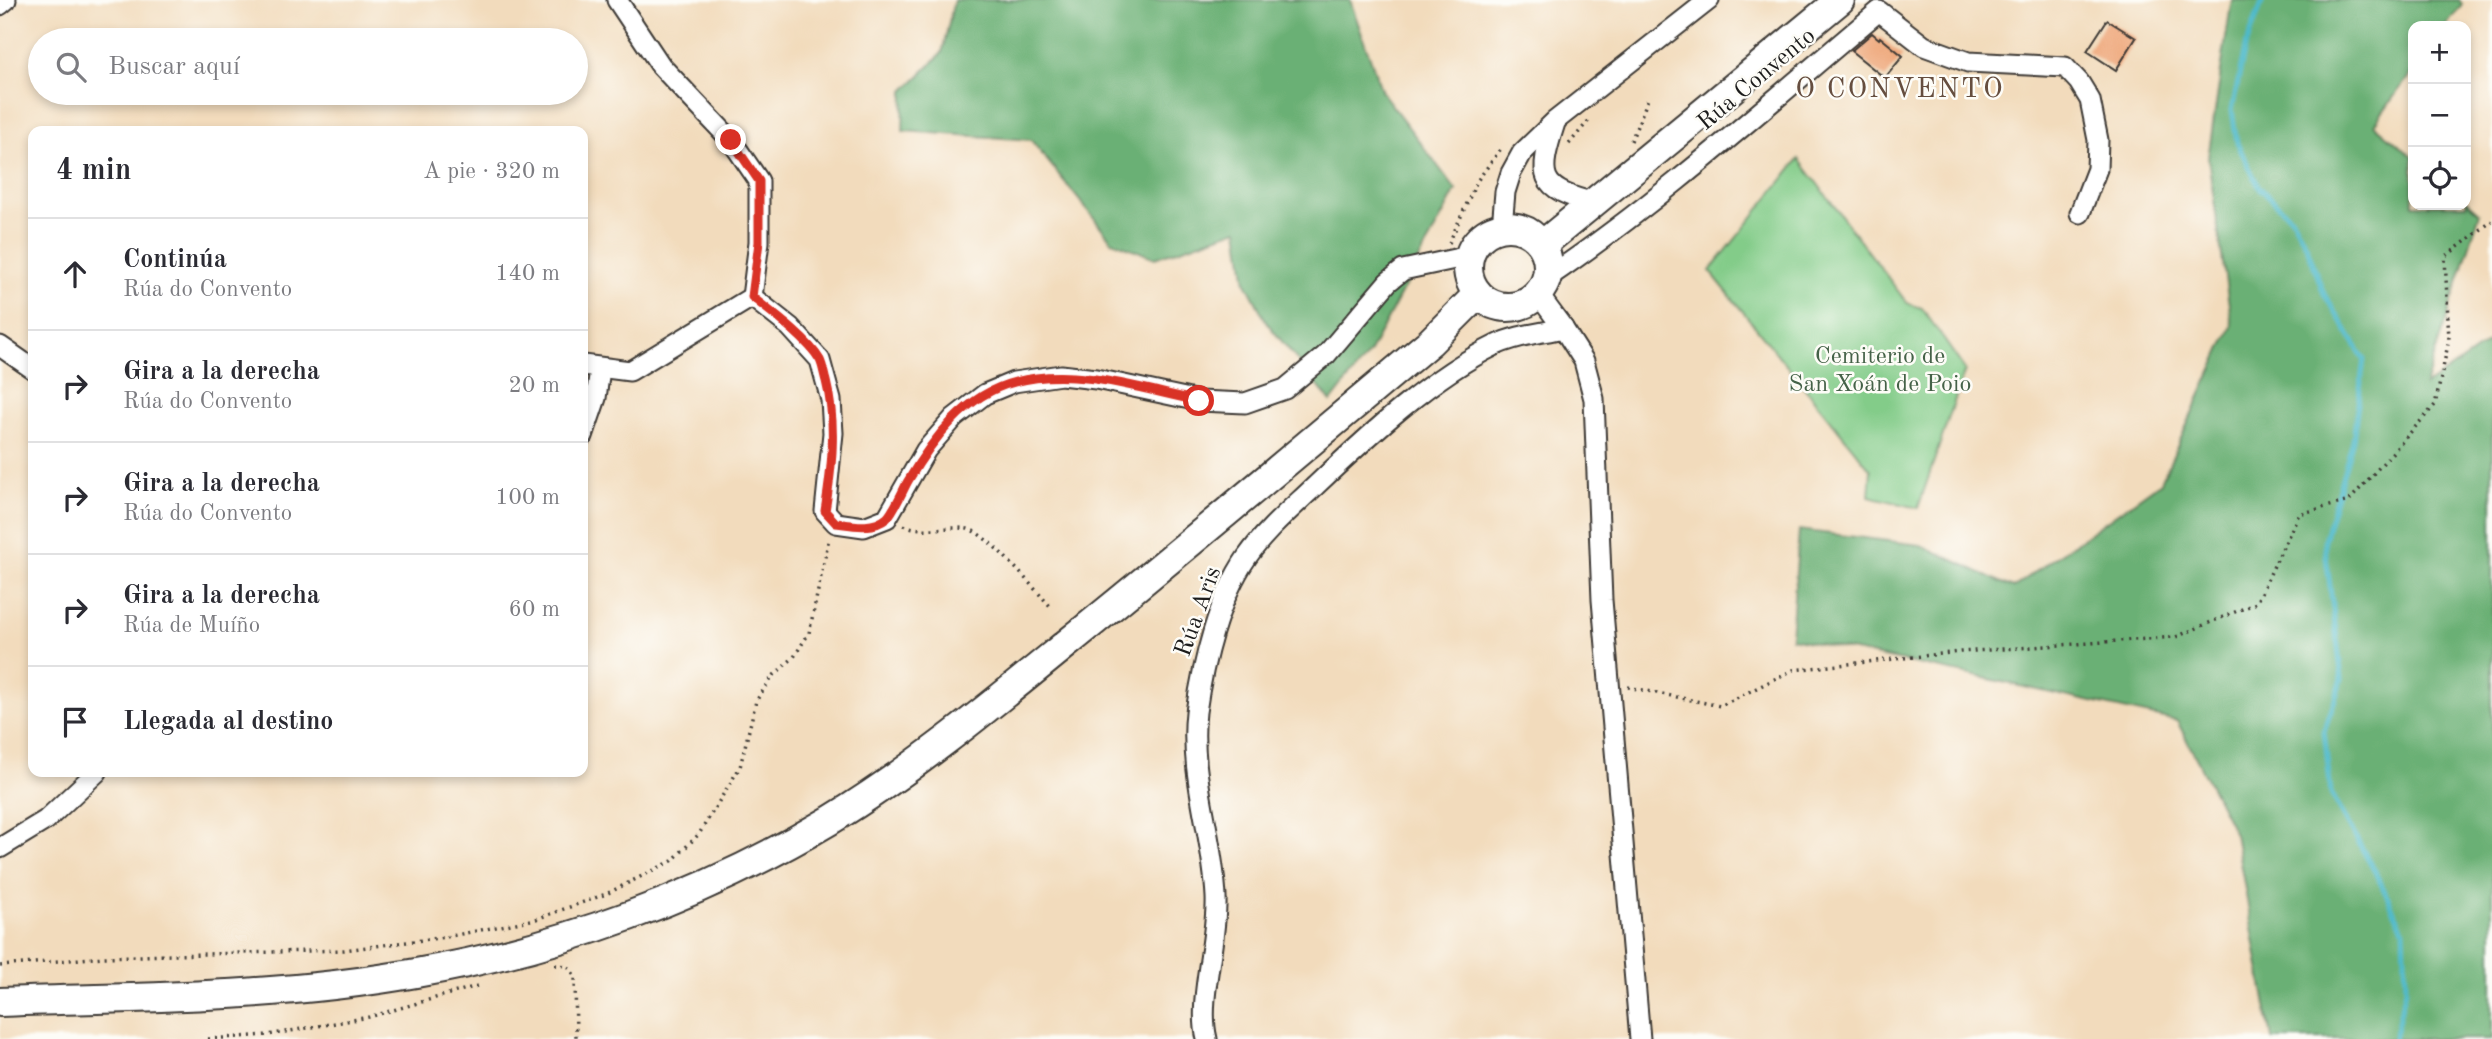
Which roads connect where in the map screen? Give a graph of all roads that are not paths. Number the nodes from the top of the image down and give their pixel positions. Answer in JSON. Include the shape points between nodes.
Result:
{"nodes":[{"id":1,"x":6,"y":0,"type":"edge"},
{"id":2,"x":617,"y":0,"type":"edge"},
{"id":3,"x":1709,"y":0,"type":"edge"},
{"id":4,"x":1840,"y":0,"type":"edge"},
{"id":5,"x":0,"y":5,"type":"edge"},
{"id":6,"x":1555,"y":121,"type":"junction"},
{"id":7,"x":1595,"y":203,"type":"junction"},
{"id":8,"x":2080,"y":214,"type":"dead end"},
{"id":9,"x":1503,"y":227,"type":"junction"},
{"id":10,"x":1542,"y":245,"type":"junction"},
{"id":11,"x":1469,"y":256,"type":"junction"},
{"id":12,"x":1543,"y":286,"type":"junction"},
{"id":13,"x":1478,"y":294,"type":"junction"},
{"id":14,"x":752,"y":297,"type":"junction"},
{"id":15,"x":1563,"y":328,"type":"junction"},
{"id":16,"x":0,"y":346,"type":"edge"},
{"id":17,"x":28,"y":366,"type":"edge"},
{"id":18,"x":591,"y":367,"type":"edge"},
{"id":19,"x":588,"y":421,"type":"edge"},
{"id":20,"x":92,"y":777,"type":"edge"},
{"id":21,"x":0,"y":848,"type":"edge"},
{"id":22,"x":0,"y":1002,"type":"edge"},
{"id":23,"x":1207,"y":1039,"type":"edge"},
{"id":24,"x":1640,"y":1039,"type":"edge"}],
"edges":[{"from":1,"to":5,"type":"street"},
{"from":2,"to":14,"type":"street","via":[[661,66],[731,140],[759,181],[759,242]]},
{"from":3,"to":6,"type":"street"},
{"from":4,"to":7,"type":"highway"},
{"from":6,"to":7,"type":"street","via":[[1543,165],[1546,178],[1567,197]]},
{"from":6,"to":9,"type":"street","via":[[1522,153],[1511,173]]},
{"from":7,"to":10,"type":"highway"},
{"from":8,"to":12,"type":"street","name":"Rúa Convento","via":[[2097,169],[2098,140],[2090,100],[2065,67],[1968,62],[1924,46],[1879,10]]},
{"from":9,"to":10,"type":"highway","via":[[1525,230]]},
{"from":9,"to":11,"type":"highway","via":[[1481,236]]},
{"from":10,"to":12,"type":"highway","via":[[1549,267]]},
{"from":11,"to":13,"type":"highway","via":[[1471,282]]},
{"from":11,"to":14,"type":"street","via":[[1403,270],[1326,355],[1284,389],[1245,403],[1199,401],[1061,375],[1014,382],[985,394],[954,418],[926,450],[887,518],[864,527],[836,523],[825,511],[833,433],[831,400],[820,360],[790,327]]},
{"from":12,"to":13,"type":"highway","via":[[1515,307],[1501,307]]},
{"from":12,"to":15,"type":"street"},
{"from":13,"to":22,"type":"highway","via":[[1430,342],[934,751],[828,821],[725,876],[625,917],[520,950],[416,973],[239,993]]},
{"from":14,"to":18,"type":"street","via":[[630,371]]},
{"from":15,"to":23,"type":"street","name":"Rúa Aris","via":[[1498,343],[1439,379],[1346,457],[1246,558],[1214,630],[1196,716],[1196,761],[1216,897],[1206,997]]},
{"from":15,"to":24,"type":"street","via":[[1584,361],[1594,399],[1602,600]]},
{"from":16,"to":17,"type":"street"},
{"from":18,"to":19,"type":"street","via":[[596,398]]},
{"from":20,"to":21,"type":"street","via":[[46,820]]}]}
